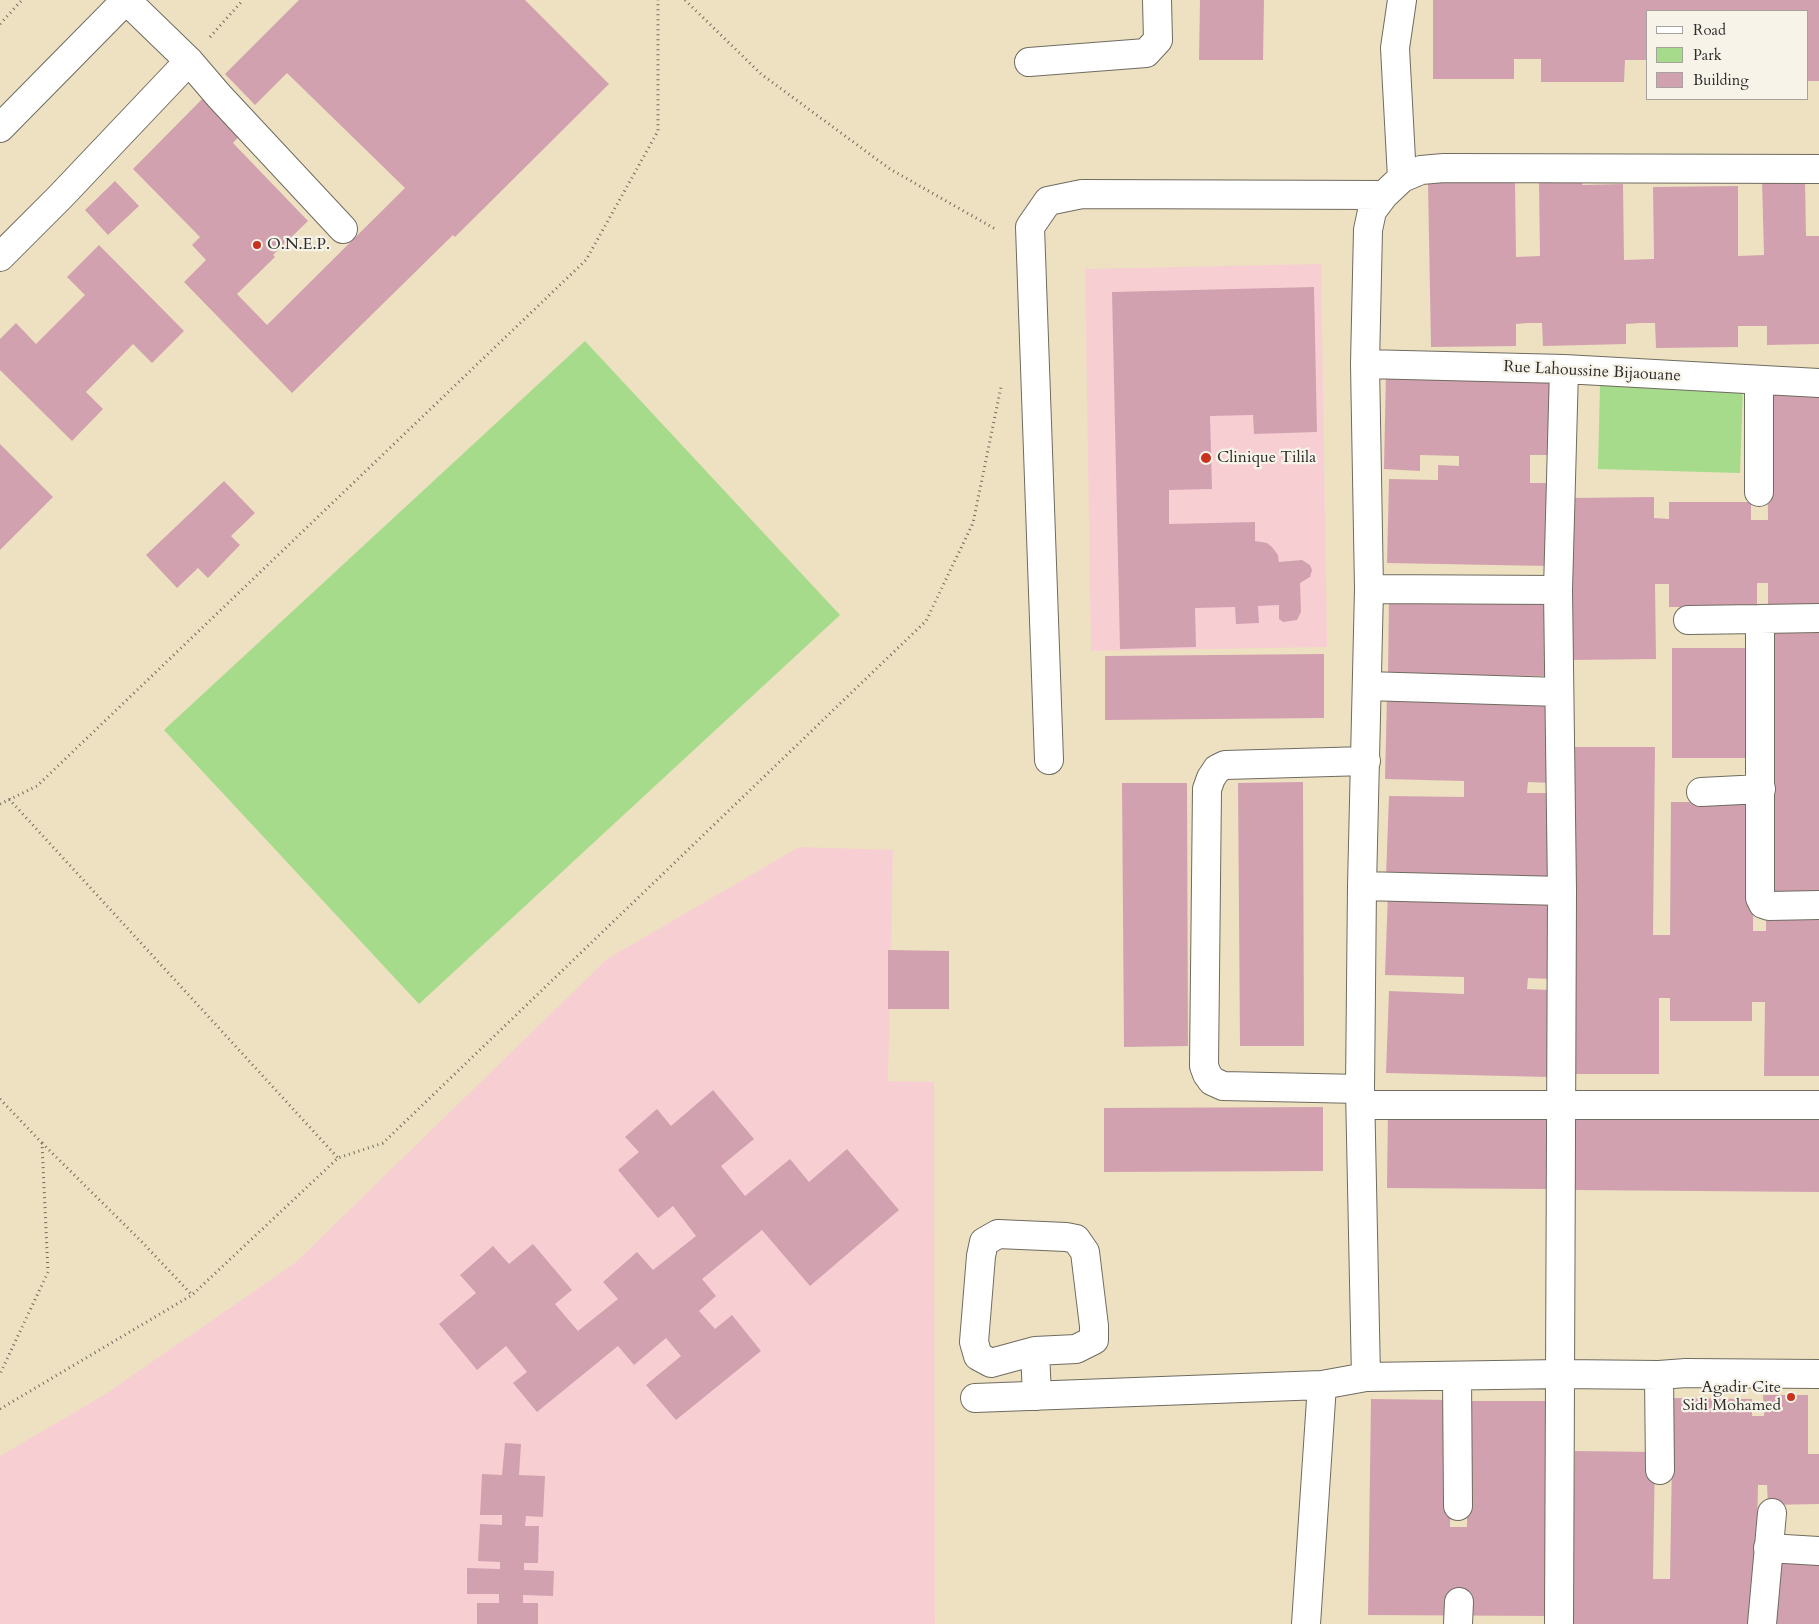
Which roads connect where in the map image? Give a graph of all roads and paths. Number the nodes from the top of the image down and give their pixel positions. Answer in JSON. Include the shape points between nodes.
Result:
{"nodes":[{"id":1,"x":22,"y":0,"type":"edge"},
{"id":2,"x":126,"y":0,"type":"edge"},
{"id":3,"x":243,"y":0,"type":"edge"},
{"id":4,"x":658,"y":0,"type":"edge"},
{"id":5,"x":685,"y":0,"type":"edge"},
{"id":6,"x":1157,"y":0,"type":"edge"},
{"id":7,"x":1402,"y":0,"type":"edge"},
{"id":8,"x":0,"y":24,"type":"edge"},
{"id":9,"x":189,"y":61,"type":"junction"},
{"id":10,"x":1029,"y":62,"type":"dead end"},
{"id":11,"x":0,"y":128,"type":"edge"},
{"id":12,"x":1819,"y":169,"type":"edge"},
{"id":13,"x":1393,"y":187,"type":"junction"},
{"id":14,"x":344,"y":229,"type":"dead end"},
{"id":15,"x":1004,"y":234,"type":"dead end"},
{"id":16,"x":0,"y":257,"type":"edge"},
{"id":17,"x":1365,"y":364,"type":"junction"},
{"id":18,"x":1564,"y":369,"type":"junction"},
{"id":19,"x":1759,"y":381,"type":"junction"},
{"id":20,"x":1819,"y":383,"type":"edge"},
{"id":21,"x":1000,"y":387,"type":"dead end"},
{"id":22,"x":1759,"y":492,"type":"dead end"},
{"id":23,"x":1369,"y":588,"type":"junction"},
{"id":24,"x":1558,"y":590,"type":"junction"},
{"id":25,"x":1819,"y":618,"type":"edge"},
{"id":26,"x":1760,"y":619,"type":"junction"},
{"id":27,"x":1688,"y":620,"type":"dead end"},
{"id":28,"x":1367,"y":686,"type":"junction"},
{"id":29,"x":1559,"y":692,"type":"junction"},
{"id":30,"x":1049,"y":760,"type":"dead end"},
{"id":31,"x":1366,"y":761,"type":"junction"},
{"id":32,"x":1761,"y":789,"type":"junction"},
{"id":33,"x":1701,"y":792,"type":"dead end"},
{"id":34,"x":9,"y":799,"type":"junction"},
{"id":35,"x":0,"y":804,"type":"edge"},
{"id":36,"x":1362,"y":886,"type":"junction"},
{"id":37,"x":1562,"y":891,"type":"junction"},
{"id":38,"x":1819,"y":905,"type":"edge"},
{"id":39,"x":1360,"y":1097,"type":"junction"},
{"id":40,"x":0,"y":1100,"type":"edge"},
{"id":41,"x":1561,"y":1104,"type":"junction"},
{"id":42,"x":1819,"y":1105,"type":"edge"},
{"id":43,"x":42,"y":1143,"type":"junction"},
{"id":44,"x":338,"y":1158,"type":"junction"},
{"id":45,"x":192,"y":1295,"type":"junction"},
{"id":46,"x":1035,"y":1351,"type":"junction"},
{"id":47,"x":0,"y":1374,"type":"edge"},
{"id":48,"x":1560,"y":1374,"type":"junction"},
{"id":49,"x":1819,"y":1374,"type":"edge"},
{"id":50,"x":1659,"y":1375,"type":"junction"},
{"id":51,"x":1457,"y":1376,"type":"junction"},
{"id":52,"x":1366,"y":1378,"type":"junction"},
{"id":53,"x":1322,"y":1385,"type":"junction"},
{"id":54,"x":1037,"y":1396,"type":"junction"},
{"id":55,"x":975,"y":1398,"type":"dead end"},
{"id":56,"x":0,"y":1409,"type":"edge"},
{"id":57,"x":1660,"y":1470,"type":"dead end"},
{"id":58,"x":1458,"y":1506,"type":"dead end"},
{"id":59,"x":1772,"y":1513,"type":"dead end"},
{"id":60,"x":1768,"y":1548,"type":"junction"},
{"id":61,"x":1819,"y":1551,"type":"edge"},
{"id":62,"x":1306,"y":1624,"type":"edge"},
{"id":63,"x":1559,"y":1624,"type":"edge"},
{"id":64,"x":1762,"y":1624,"type":"edge"}],
"edges":[{"from":1,"to":8,"type":"path"},
{"from":2,"to":9,"type":"street"},
{"from":2,"to":11,"type":"street"},
{"from":3,"to":9,"type":"path"},
{"from":4,"to":34,"type":"path","via":[[658,131],[586,260],[37,786]]},
{"from":5,"to":15,"type":"path","via":[[761,74],[875,158]]},
{"from":6,"to":10,"type":"street","via":[[1158,40],[1146,53]]},
{"from":7,"to":13,"type":"street","via":[[1395,48]]},
{"from":9,"to":14,"type":"street"},
{"from":9,"to":16,"type":"street"},
{"from":12,"to":13,"type":"street","via":[[1444,168],[1422,170]]},
{"from":13,"to":17,"type":"street","via":[[1372,211],[1368,230]]},
{"from":13,"to":30,"type":"street","via":[[1082,194],[1048,201],[1030,227]]},
{"from":17,"to":18,"type":"street","name":"Rue Lahoussine Bijaouane"},
{"from":17,"to":23,"type":"street"},
{"from":18,"to":19,"type":"street","name":"Rue Lahoussine Bijaouane"},
{"from":18,"to":24,"type":"street"},
{"from":19,"to":20,"type":"street","name":"Rue Lahoussine Bijaouane"},
{"from":19,"to":22,"type":"street"},
{"from":21,"to":44,"type":"path","via":[[973,523],[926,621],[383,1143]]},
{"from":23,"to":24,"type":"street"},
{"from":23,"to":28,"type":"street"},
{"from":24,"to":29,"type":"street"},
{"from":25,"to":26,"type":"street"},
{"from":26,"to":27,"type":"street"},
{"from":26,"to":32,"type":"street"},
{"from":28,"to":29,"type":"street"},
{"from":28,"to":31,"type":"street"},
{"from":29,"to":37,"type":"street"},
{"from":31,"to":36,"type":"street"},
{"from":31,"to":39,"type":"street","via":[[1225,765],[1217,769],[1207,789],[1204,1066],[1207,1074],[1212,1081],[1223,1086]]},
{"from":32,"to":33,"type":"street"},
{"from":32,"to":38,"type":"street","via":[[1760,898],[1769,906]]},
{"from":34,"to":35,"type":"path"},
{"from":34,"to":44,"type":"path"},
{"from":36,"to":37,"type":"street"},
{"from":36,"to":39,"type":"street"},
{"from":37,"to":41,"type":"street"},
{"from":39,"to":41,"type":"street"},
{"from":39,"to":52,"type":"street"},
{"from":40,"to":43,"type":"path"},
{"from":41,"to":42,"type":"street"},
{"from":41,"to":48,"type":"street"},
{"from":43,"to":45,"type":"path"},
{"from":43,"to":47,"type":"path","via":[[48,1272]]},
{"from":44,"to":45,"type":"path"},
{"from":45,"to":56,"type":"path"},
{"from":46,"to":46,"type":"street","via":[[1076,1349],[1094,1340],[1085,1252],[1076,1239],[998,1234],[984,1242],[981,1256],[974,1342],[978,1356],[991,1363]]},
{"from":46,"to":54,"type":"street"},
{"from":48,"to":50,"type":"street"},
{"from":48,"to":51,"type":"street"},
{"from":48,"to":63,"type":"street"},
{"from":49,"to":50,"type":"street"},
{"from":50,"to":57,"type":"street"},
{"from":51,"to":52,"type":"street"},
{"from":51,"to":58,"type":"street"},
{"from":52,"to":53,"type":"street"},
{"from":53,"to":54,"type":"street"},
{"from":53,"to":62,"type":"street"},
{"from":54,"to":55,"type":"street"},
{"from":59,"to":60,"type":"street"},
{"from":60,"to":61,"type":"street"},
{"from":60,"to":64,"type":"street"}]}
